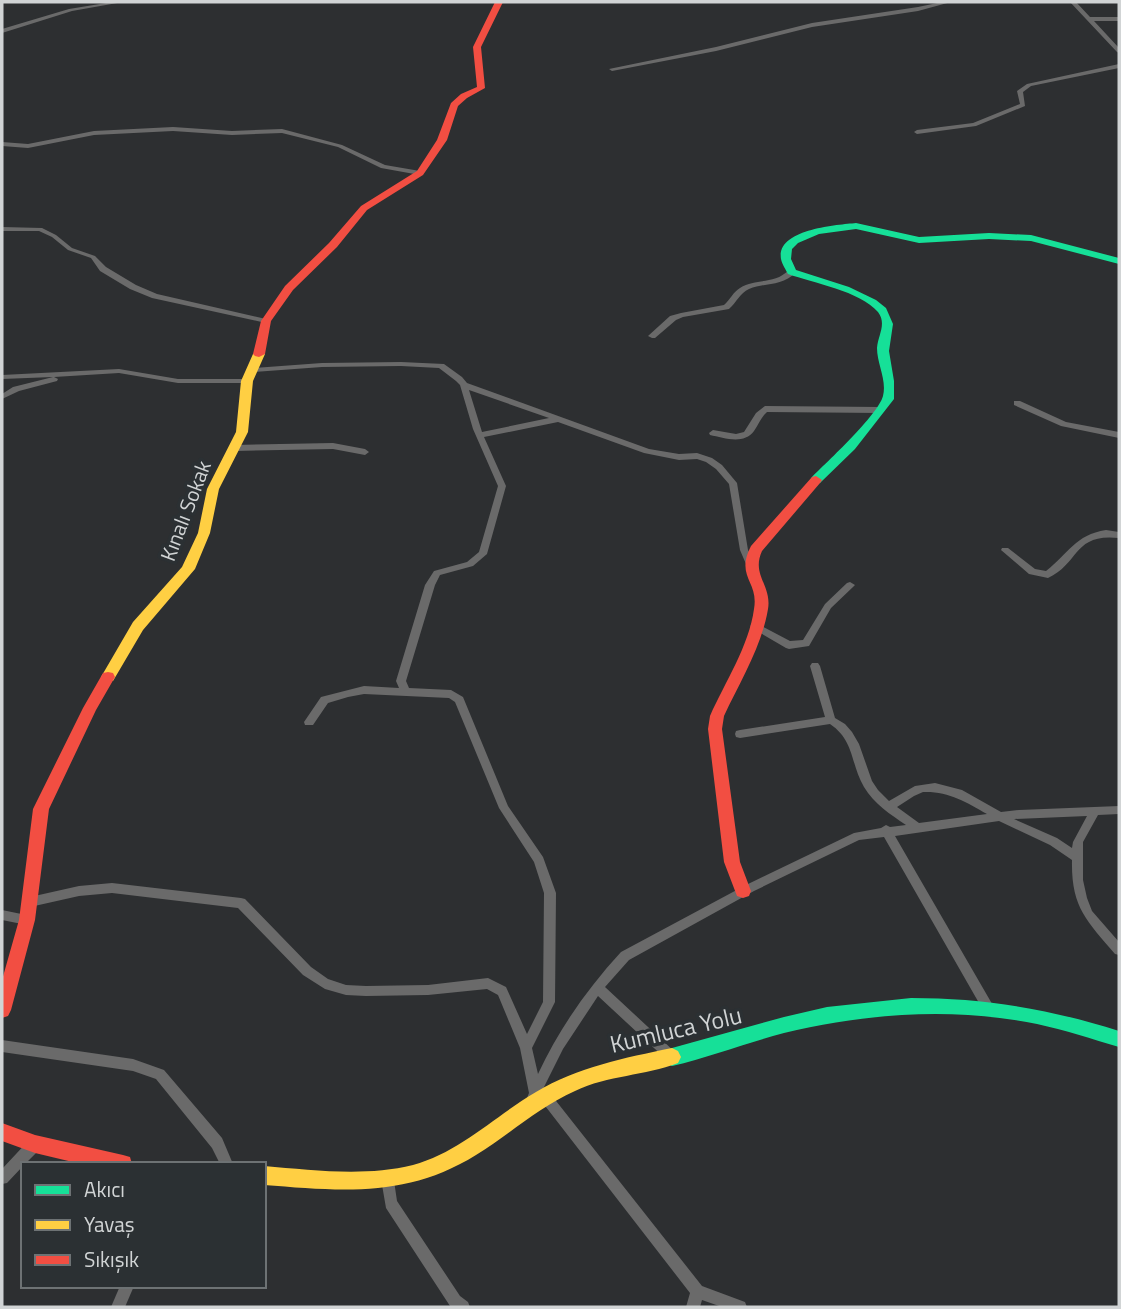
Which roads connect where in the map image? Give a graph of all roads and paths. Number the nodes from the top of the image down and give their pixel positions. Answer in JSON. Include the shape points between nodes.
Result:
{"nodes":[{"id":1,"x":120,"y":2,"type":"edge"},
{"id":2,"x":499,"y":2,"type":"edge"},
{"id":3,"x":948,"y":2,"type":"edge"},
{"id":4,"x":1073,"y":2,"type":"edge"},
{"id":5,"x":1090,"y":19,"type":"junction"},
{"id":6,"x":1119,"y":19,"type":"edge"},
{"id":7,"x":2,"y":31,"type":"edge"},
{"id":8,"x":1119,"y":51,"type":"edge"},
{"id":9,"x":1119,"y":66,"type":"edge"},
{"id":10,"x":612,"y":69,"type":"dead end"},
{"id":11,"x":917,"y":132,"type":"dead end"},
{"id":12,"x":2,"y":144,"type":"edge"},
{"id":13,"x":421,"y":173,"type":"junction"},
{"id":14,"x":2,"y":229,"type":"edge"},
{"id":15,"x":1119,"y":261,"type":"edge"},
{"id":16,"x":792,"y":272,"type":"junction"},
{"id":17,"x":266,"y":321,"type":"junction"},
{"id":18,"x":652,"y":336,"type":"dead end"},
{"id":19,"x":70,"y":374,"type":"junction"},
{"id":20,"x":250,"y":375,"type":"junction"},
{"id":21,"x":2,"y":377,"type":"edge"},
{"id":22,"x":464,"y":385,"type":"junction"},
{"id":23,"x":2,"y":397,"type":"edge"},
{"id":24,"x":1017,"y":403,"type":"dead end"},
{"id":25,"x":881,"y":410,"type":"junction"},
{"id":26,"x":559,"y":418,"type":"junction"},
{"id":27,"x":713,"y":433,"type":"dead end"},
{"id":28,"x":480,"y":435,"type":"junction"},
{"id":29,"x":1119,"y":435,"type":"edge"},
{"id":30,"x":235,"y":448,"type":"junction"},
{"id":31,"x":365,"y":452,"type":"dead end"},
{"id":32,"x":1119,"y":535,"type":"edge"},
{"id":33,"x":1005,"y":551,"type":"dead end"},
{"id":34,"x":749,"y":562,"type":"junction"},
{"id":35,"x":850,"y":585,"type":"dead end"},
{"id":36,"x":755,"y":626,"type":"junction"},
{"id":37,"x":815,"y":666,"type":"dead end"},
{"id":38,"x":406,"y":692,"type":"junction"},
{"id":39,"x":831,"y":720,"type":"junction"},
{"id":40,"x":309,"y":722,"type":"dead end"},
{"id":41,"x":740,"y":734,"type":"dead end"},
{"id":42,"x":890,"y":806,"type":"junction"},
{"id":43,"x":1119,"y":810,"type":"edge"},
{"id":44,"x":1094,"y":812,"type":"junction"},
{"id":45,"x":1001,"y":817,"type":"junction"},
{"id":46,"x":916,"y":827,"type":"junction"},
{"id":47,"x":886,"y":830,"type":"junction"},
{"id":48,"x":1078,"y":858,"type":"junction"},
{"id":49,"x":743,"y":891,"type":"junction"},
{"id":50,"x":30,"y":902,"type":"junction"},
{"id":51,"x":2,"y":915,"type":"edge"},
{"id":52,"x":27,"y":920,"type":"junction"},
{"id":53,"x":1119,"y":950,"type":"edge"},
{"id":54,"x":598,"y":989,"type":"junction"},
{"id":55,"x":987,"y":1006,"type":"junction"},
{"id":56,"x":2,"y":1010,"type":"edge"},
{"id":57,"x":1119,"y":1039,"type":"edge"},
{"id":58,"x":2,"y":1046,"type":"edge"},
{"id":59,"x":526,"y":1048,"type":"junction"},
{"id":60,"x":672,"y":1057,"type":"junction"},
{"id":61,"x":540,"y":1094,"type":"junction"},
{"id":62,"x":2,"y":1132,"type":"edge"},
{"id":63,"x":34,"y":1144,"type":"junction"},
{"id":64,"x":114,"y":1162,"type":"edge"},
{"id":65,"x":226,"y":1162,"type":"edge"},
{"id":66,"x":4,"y":1174,"type":"edge"},
{"id":67,"x":266,"y":1175,"type":"edge"},
{"id":68,"x":388,"y":1179,"type":"junction"},
{"id":69,"x":126,"y":1288,"type":"edge"},
{"id":70,"x":697,"y":1292,"type":"junction"},
{"id":71,"x":458,"y":1305,"type":"edge"},
{"id":72,"x":118,"y":1307,"type":"edge"},
{"id":73,"x":693,"y":1307,"type":"edge"},
{"id":74,"x":740,"y":1307,"type":"edge"}],
"edges":[{"from":1,"to":7,"type":"street","via":[[71,10]]},
{"from":2,"to":13,"type":"street","name":"Kınalı Sokak","via":[[477,47],[481,88],[464,96],[451,110],[442,139]]},
{"from":3,"to":10,"type":"street","via":[[812,25]]},
{"from":4,"to":5,"type":"street"},
{"from":5,"to":6,"type":"street"},
{"from":5,"to":8,"type":"street"},
{"from":9,"to":11,"type":"street","via":[[1029,85],[1020,91],[1023,105],[982,123]]},
{"from":12,"to":13,"type":"street","via":[[28,146],[94,133],[173,129],[282,131],[340,146],[383,167]]},
{"from":13,"to":17,"type":"street","name":"Kınalı Sokak","via":[[364,208],[289,288]]},
{"from":14,"to":17,"type":"street","via":[[40,229],[155,296]]},
{"from":15,"to":16,"type":"street","via":[[999,234],[916,240],[856,226],[791,241],[786,248]]},
{"from":16,"to":18,"type":"street","via":[[781,281],[746,287],[726,307],[673,318]]},
{"from":16,"to":25,"type":"street","via":[[857,294],[879,307],[891,334],[882,347],[890,391]]},
{"from":17,"to":20,"type":"street","name":"Kınalı Sokak"},
{"from":19,"to":20,"type":"street","via":[[119,371],[178,382]]},
{"from":19,"to":21,"type":"street"},
{"from":19,"to":23,"type":"street"},
{"from":20,"to":22,"type":"street","via":[[322,365],[441,366]]},
{"from":20,"to":30,"type":"street","name":"Kınalı Sokak","via":[[242,432]]},
{"from":22,"to":26,"type":"street"},
{"from":22,"to":28,"type":"street"},
{"from":24,"to":29,"type":"street","via":[[1064,424]]},
{"from":25,"to":27,"type":"street","via":[[765,409],[748,434]]},
{"from":25,"to":34,"type":"street","via":[[811,485]]},
{"from":26,"to":28,"type":"street"},
{"from":26,"to":34,"type":"street","via":[[647,451],[697,456],[719,467],[733,483]]},
{"from":28,"to":38,"type":"street","via":[[502,486],[491,531],[478,560],[437,573],[430,585],[401,681]]},
{"from":30,"to":31,"type":"street","via":[[333,446]]},
{"from":30,"to":50,"type":"street","name":"Kınalı Sokak","via":[[214,489],[204,533],[188,569],[138,626],[59,767],[41,809]]},
{"from":32,"to":33,"type":"street","via":[[1090,536],[1048,575],[1032,572]]},
{"from":34,"to":36,"type":"street","via":[[762,598]]},
{"from":35,"to":36,"type":"street","via":[[828,606],[806,643],[789,645]]},
{"from":36,"to":49,"type":"street","via":[[715,729],[732,862]]},
{"from":37,"to":39,"type":"street"},
{"from":38,"to":40,"type":"street","via":[[364,690],[334,696],[325,700]]},
{"from":38,"to":59,"type":"street","via":[[451,694],[459,700],[505,808],[545,873],[551,915],[549,1002]]},
{"from":39,"to":41,"type":"street"},
{"from":39,"to":42,"type":"street","via":[[844,727],[873,792]]},
{"from":42,"to":45,"type":"street","via":[[919,788],[932,787],[974,801]]},
{"from":42,"to":46,"type":"street"},
{"from":43,"to":44,"type":"street"},
{"from":44,"to":45,"type":"street"},
{"from":44,"to":48,"type":"street","via":[[1078,842]]},
{"from":45,"to":46,"type":"street"},
{"from":45,"to":48,"type":"street","via":[[1056,841]]},
{"from":46,"to":47,"type":"street"},
{"from":47,"to":49,"type":"street","via":[[858,836]]},
{"from":47,"to":55,"type":"street"},
{"from":48,"to":53,"type":"street","via":[[1080,898]]},
{"from":49,"to":54,"type":"street","via":[[625,956]]},
{"from":50,"to":52,"type":"street","name":"Kınalı Sokak"},
{"from":50,"to":59,"type":"street","via":[[111,888],[241,904],[325,984],[366,991],[488,983],[502,990]]},
{"from":51,"to":52,"type":"street"},
{"from":52,"to":56,"type":"street","name":"Kınalı Sokak"},
{"from":54,"to":60,"type":"street"},
{"from":54,"to":61,"type":"street","via":[[561,1040]]},
{"from":55,"to":57,"type":"street","name":"Kumluca Yolu","via":[[1076,1023]]},
{"from":55,"to":60,"type":"street","name":"Kumluca Yolu","via":[[841,1015]]},
{"from":58,"to":65,"type":"street","via":[[133,1065],[160,1074],[217,1143]]},
{"from":59,"to":61,"type":"street"},
{"from":60,"to":61,"type":"street","name":"Kumluca Yolu","via":[[605,1069]]},
{"from":61,"to":68,"type":"street","name":"Kumluca Yolu","via":[[529,1107],[432,1168]]},
{"from":61,"to":70,"type":"street"},
{"from":62,"to":63,"type":"street"},
{"from":63,"to":64,"type":"street"},
{"from":63,"to":66,"type":"street"},
{"from":67,"to":68,"type":"street","name":"Kumluca Yolu"},
{"from":68,"to":71,"type":"street","via":[[391,1203]]},
{"from":69,"to":72,"type":"street"},
{"from":70,"to":73,"type":"street"},
{"from":70,"to":74,"type":"street"}]}
